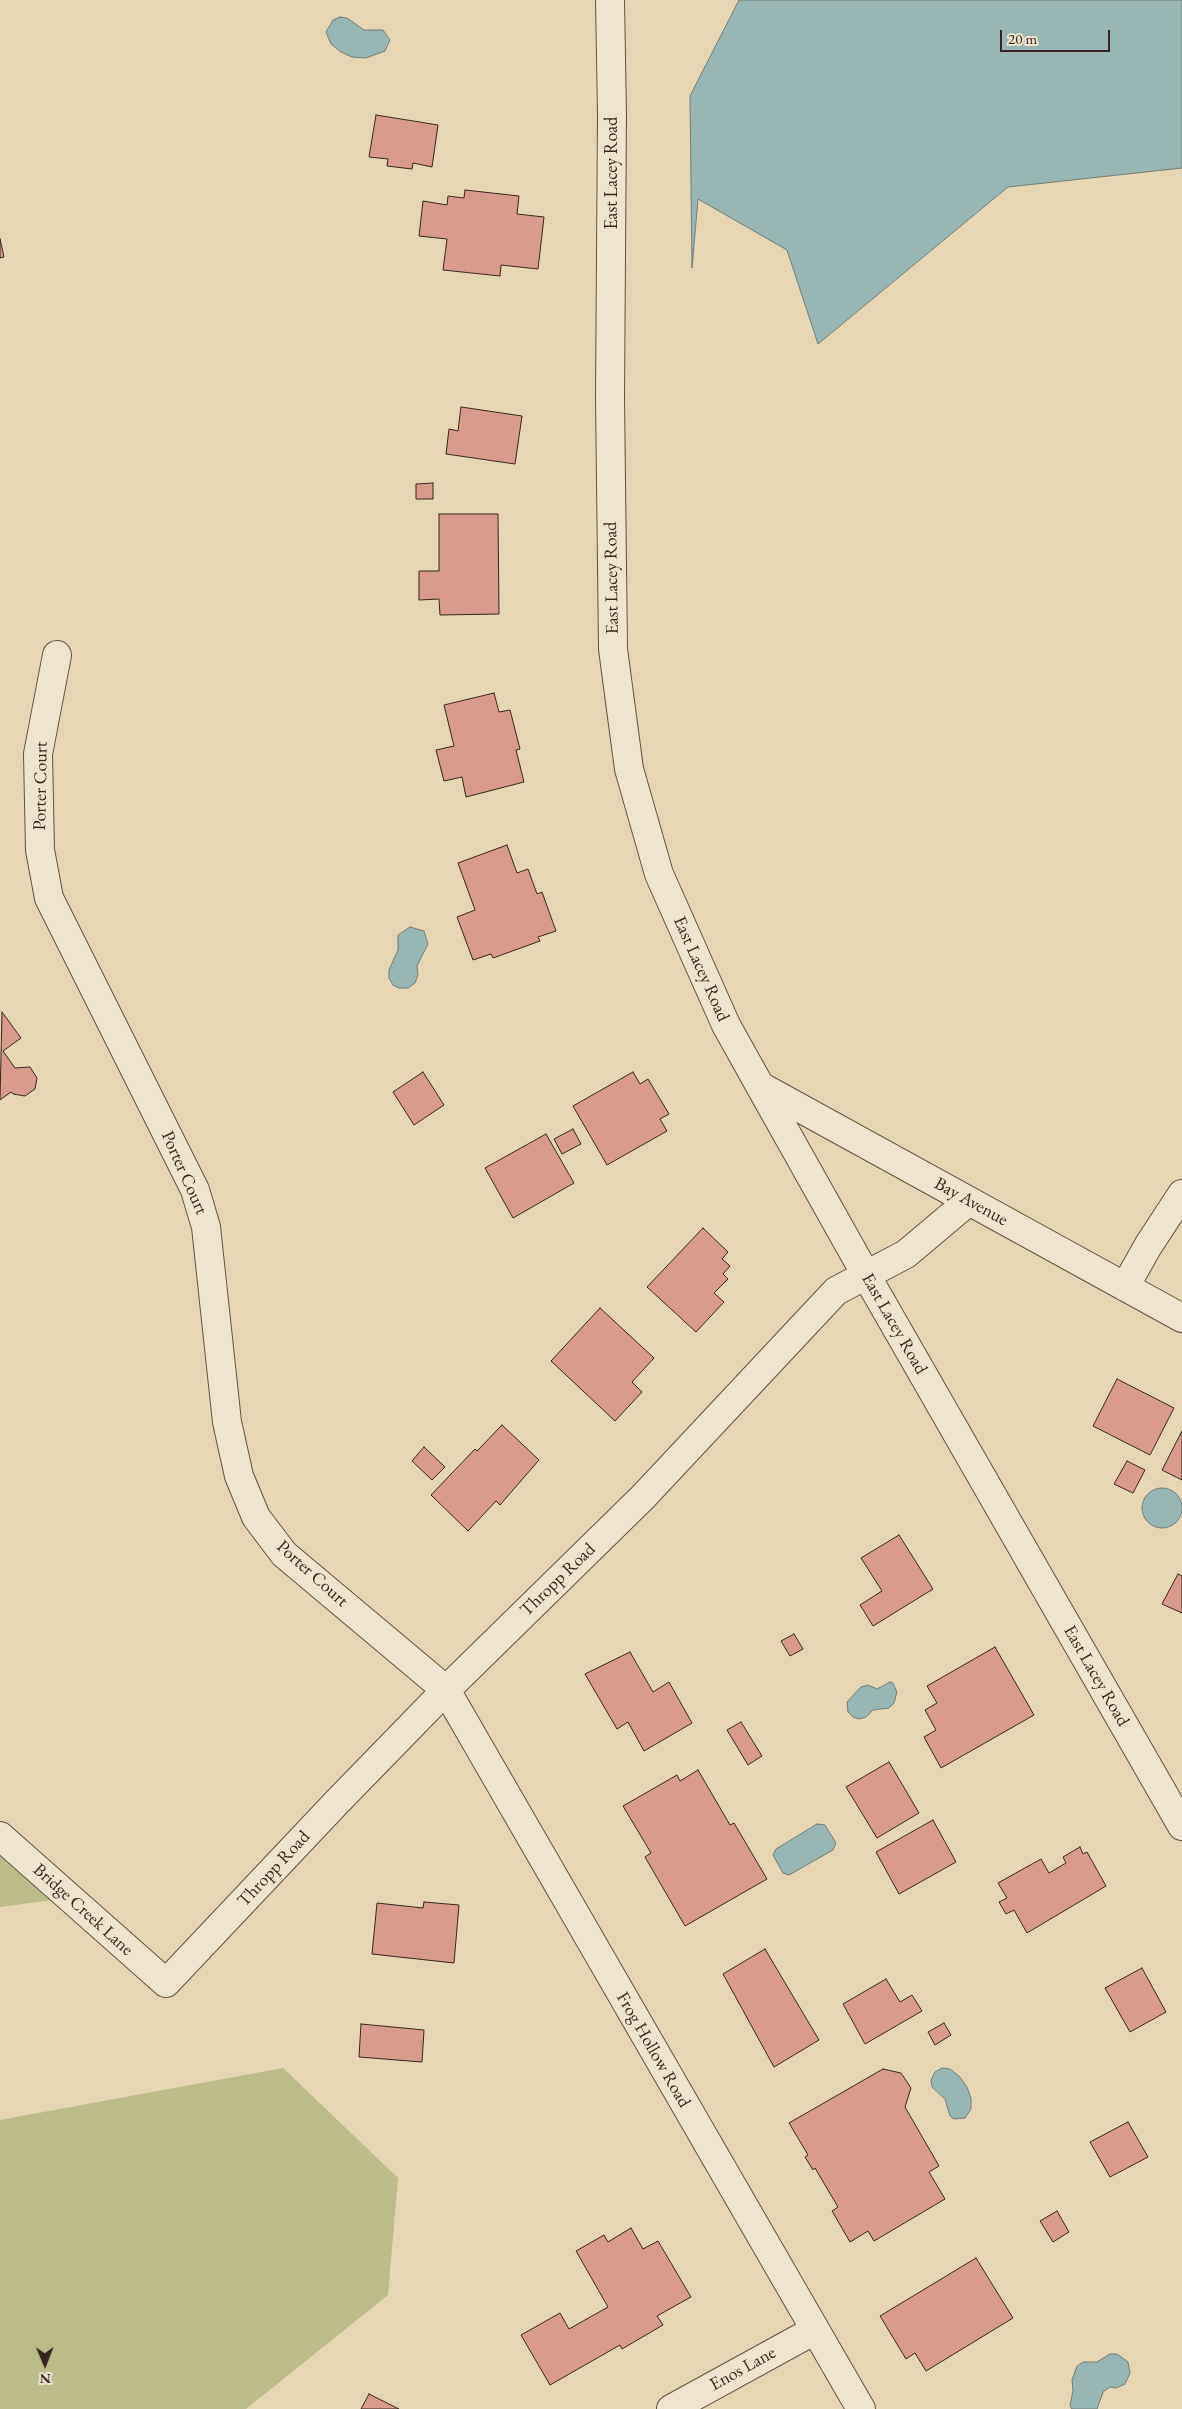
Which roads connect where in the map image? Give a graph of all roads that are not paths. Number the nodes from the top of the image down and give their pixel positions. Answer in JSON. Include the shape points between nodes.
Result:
{"nodes":[{"id":1,"x":610,"y":0,"type":"edge"},
{"id":2,"x":57,"y":655,"type":"dead end"},
{"id":3,"x":760,"y":1086,"type":"junction"},
{"id":4,"x":1182,"y":1194,"type":"edge"},
{"id":5,"x":969,"y":1201,"type":"junction"},
{"id":6,"x":866,"y":1275,"type":"junction"},
{"id":7,"x":1126,"y":1287,"type":"junction"},
{"id":8,"x":1182,"y":1318,"type":"edge"},
{"id":9,"x":446,"y":1690,"type":"junction"},
{"id":10,"x":1182,"y":1826,"type":"edge"},
{"id":11,"x":0,"y":1836,"type":"edge"},
{"id":12,"x":166,"y":1984,"type":"joint"},
{"id":13,"x":815,"y":2330,"type":"junction"},
{"id":14,"x":671,"y":2409,"type":"edge"},
{"id":15,"x":861,"y":2409,"type":"edge"}],
"edges":[{"from":1,"to":3,"type":"street","name":"East Lacey Road","via":[[613,649],[620,711],[629,770],[659,874],[726,1025]]},
{"from":2,"to":9,"type":"street","name":"Porter Court","via":[[38,754],[40,850],[49,898],[195,1190],[206,1227],[227,1422],[239,1476],[256,1517],[284,1554]]},
{"from":3,"to":5,"type":"street","name":"Bay Avenue"},
{"from":3,"to":6,"type":"street","name":"East Lacey Road"},
{"from":4,"to":7,"type":"street"},
{"from":5,"to":6,"type":"street","name":"Thropp Road","via":[[906,1254]]},
{"from":5,"to":7,"type":"street","name":"Bay Avenue"},
{"from":6,"to":9,"type":"street","name":"Thropp Road","via":[[836,1291],[643,1496]]},
{"from":6,"to":10,"type":"street","name":"East Lacey Road"},
{"from":7,"to":8,"type":"street","name":"Bay Avenue"},
{"from":9,"to":12,"type":"street","name":"Thropp Road"},
{"from":9,"to":13,"type":"street","name":"Frog Hollow Road"},
{"from":11,"to":12,"type":"street","name":"Bridge Creek Lane"},
{"from":13,"to":14,"type":"street","name":"Enos Lane"},
{"from":13,"to":15,"type":"street","name":"Frog Hollow Road"}]}
